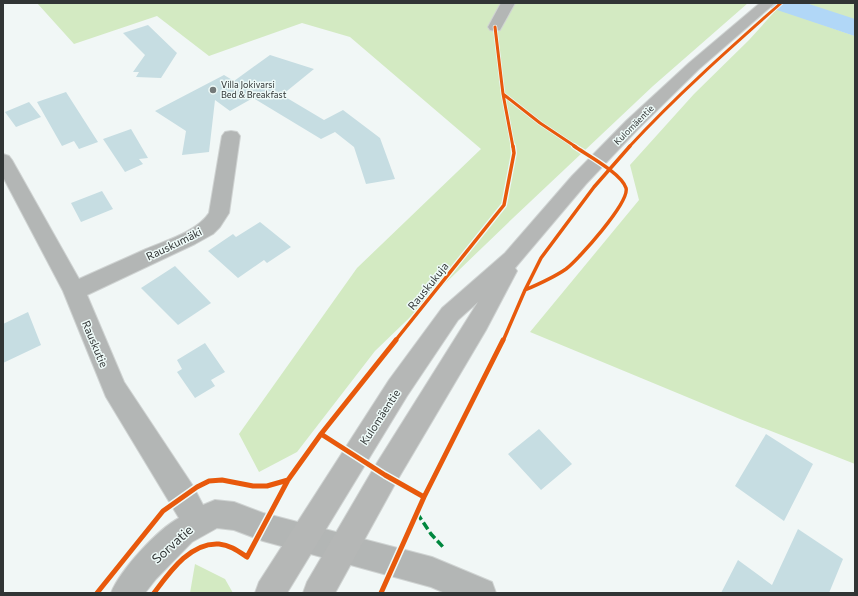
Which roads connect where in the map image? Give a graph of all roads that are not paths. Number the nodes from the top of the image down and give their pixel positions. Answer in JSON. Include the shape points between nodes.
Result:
{"nodes":[{"id":1,"x":508,"y":3,"type":"edge"},
{"id":2,"x":768,"y":3,"type":"edge"},
{"id":3,"x":495,"y":27,"type":"dead end"},
{"id":4,"x":231,"y":136,"type":"dead end"},
{"id":5,"x":3,"y":160,"type":"edge"},
{"id":6,"x":512,"y":259,"type":"junction"},
{"id":7,"x":74,"y":291,"type":"junction"},
{"id":8,"x":197,"y":522,"type":"junction"},
{"id":9,"x":304,"y":538,"type":"junction"},
{"id":10,"x":344,"y":548,"type":"junction"},
{"id":11,"x":126,"y":593,"type":"edge"},
{"id":12,"x":270,"y":593,"type":"edge"},
{"id":13,"x":318,"y":593,"type":"edge"},
{"id":14,"x":481,"y":593,"type":"edge"}],
"edges":[{"from":1,"to":3,"type":"street"},
{"from":2,"to":6,"type":"main road","name":"Kulomäentie","via":[[694,66],[632,125],[579,180]]},
{"from":4,"to":7,"type":"street","name":"Rauskumäki","via":[[219,213],[215,221],[188,239]]},
{"from":5,"to":7,"type":"street","name":"Rauskutie"},
{"from":6,"to":9,"type":"main road","name":"Kulomäentie","via":[[450,314],[398,388]]},
{"from":6,"to":10,"type":"main road","name":"Kulomäentie","via":[[478,323],[385,475]]},
{"from":7,"to":8,"type":"street","name":"Rauskutie","via":[[115,389]]},
{"from":8,"to":9,"type":"street","name":"Sorvatie","via":[[215,514],[234,516]]},
{"from":8,"to":11,"type":"street","name":"Sorvatie","via":[[182,532],[145,568]]},
{"from":9,"to":10,"type":"street","name":"Sorvatie"},
{"from":9,"to":12,"type":"main road","name":"Kulomäentie"},
{"from":10,"to":13,"type":"main road","name":"Kulomäentie"},
{"from":10,"to":14,"type":"street","name":"Sorvatie","via":[[432,572]]}]}
